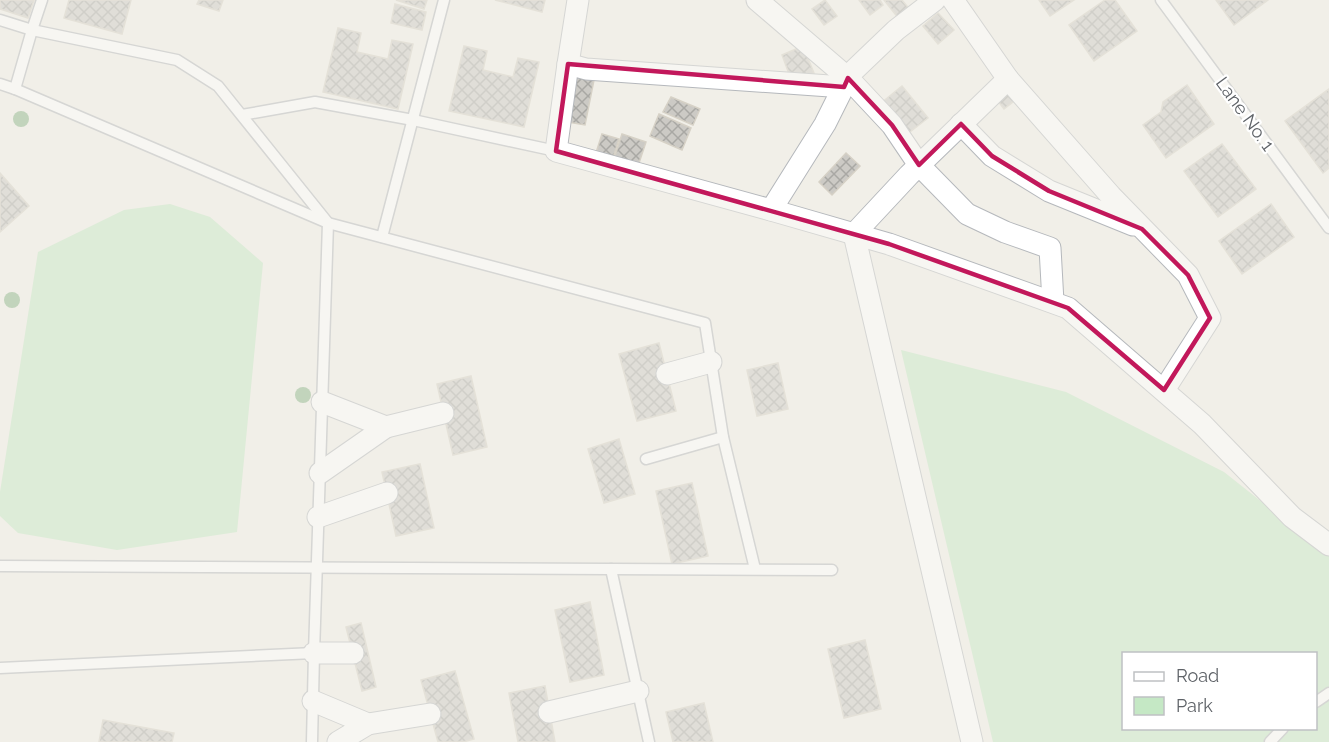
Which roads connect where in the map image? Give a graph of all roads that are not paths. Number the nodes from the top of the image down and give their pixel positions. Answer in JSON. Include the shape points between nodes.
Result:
{"nodes":[{"id":1,"x":42,"y":0,"type":"edge"},
{"id":2,"x":444,"y":0,"type":"edge"},
{"id":3,"x":578,"y":0,"type":"edge"},
{"id":4,"x":757,"y":0,"type":"edge"},
{"id":5,"x":935,"y":0,"type":"edge"},
{"id":6,"x":953,"y":0,"type":"edge"},
{"id":7,"x":1161,"y":0,"type":"edge"},
{"id":8,"x":0,"y":20,"type":"edge"},
{"id":9,"x":32,"y":30,"type":"junction"},
{"id":10,"x":568,"y":64,"type":"junction"},
{"id":11,"x":1008,"y":79,"type":"junction"},
{"id":12,"x":846,"y":82,"type":"junction"},
{"id":13,"x":0,"y":84,"type":"edge"},
{"id":14,"x":15,"y":88,"type":"junction"},
{"id":15,"x":242,"y":115,"type":"junction"},
{"id":16,"x":413,"y":120,"type":"junction"},
{"id":17,"x":961,"y":124,"type":"junction"},
{"id":18,"x":556,"y":151,"type":"junction"},
{"id":19,"x":919,"y":165,"type":"junction"},
{"id":20,"x":771,"y":210,"type":"junction"},
{"id":21,"x":328,"y":223,"type":"junction"},
{"id":22,"x":1329,"y":228,"type":"edge"},
{"id":23,"x":1142,"y":229,"type":"junction"},
{"id":24,"x":854,"y":234,"type":"junction"},
{"id":25,"x":382,"y":237,"type":"junction"},
{"id":26,"x":1053,"y":302,"type":"junction"},
{"id":27,"x":711,"y":362,"type":"junction"},
{"id":28,"x":667,"y":374,"type":"dead end"},
{"id":29,"x":1164,"y":390,"type":"junction"},
{"id":30,"x":322,"y":402,"type":"junction"},
{"id":31,"x":443,"y":413,"type":"dead end"},
{"id":32,"x":386,"y":427,"type":"junction"},
{"id":33,"x":723,"y":437,"type":"junction"},
{"id":34,"x":646,"y":459,"type":"dead end"},
{"id":35,"x":320,"y":473,"type":"junction"},
{"id":36,"x":387,"y":493,"type":"dead end"},
{"id":37,"x":318,"y":517,"type":"junction"},
{"id":38,"x":1329,"y":545,"type":"edge"},
{"id":39,"x":0,"y":566,"type":"edge"},
{"id":40,"x":317,"y":567,"type":"junction"},
{"id":41,"x":611,"y":569,"type":"junction"},
{"id":42,"x":755,"y":569,"type":"junction"},
{"id":43,"x":832,"y":570,"type":"dead end"},
{"id":44,"x":314,"y":653,"type":"junction"},
{"id":45,"x":353,"y":653,"type":"dead end"},
{"id":46,"x":0,"y":668,"type":"edge"},
{"id":47,"x":638,"y":692,"type":"junction"},
{"id":48,"x":313,"y":701,"type":"junction"},
{"id":49,"x":549,"y":712,"type":"dead end"},
{"id":50,"x":430,"y":714,"type":"dead end"},
{"id":51,"x":368,"y":723,"type":"junction"},
{"id":52,"x":1282,"y":730,"type":"edge"},
{"id":53,"x":312,"y":742,"type":"edge"},
{"id":54,"x":338,"y":742,"type":"edge"},
{"id":55,"x":649,"y":742,"type":"edge"},
{"id":56,"x":972,"y":742,"type":"edge"},
{"id":57,"x":1270,"y":742,"type":"edge"}],
"edges":[{"from":1,"to":9,"type":"lane"},
{"from":2,"to":16,"type":"lane"},
{"from":3,"to":10,"type":"street"},
{"from":4,"to":12,"type":"street"},
{"from":5,"to":12,"type":"street","via":[[896,30]]},
{"from":6,"to":11,"type":"street"},
{"from":7,"to":22,"type":"lane","name":"Lane No. 1"},
{"from":8,"to":9,"type":"lane"},
{"from":9,"to":14,"type":"lane"},
{"from":9,"to":15,"type":"lane","via":[[177,60],[219,86]]},
{"from":10,"to":12,"type":"street","via":[[586,69]]},
{"from":10,"to":18,"type":"street"},
{"from":11,"to":17,"type":"street"},
{"from":11,"to":23,"type":"street"},
{"from":12,"to":19,"type":"street","via":[[892,125]]},
{"from":12,"to":20,"type":"street","via":[[825,124]]},
{"from":13,"to":14,"type":"lane"},
{"from":14,"to":21,"type":"lane"},
{"from":15,"to":16,"type":"lane","via":[[315,102]]},
{"from":15,"to":21,"type":"lane"},
{"from":16,"to":18,"type":"lane"},
{"from":16,"to":25,"type":"lane"},
{"from":17,"to":19,"type":"street"},
{"from":17,"to":23,"type":"street","via":[[992,156],[1049,190]]},
{"from":18,"to":20,"type":"street"},
{"from":19,"to":24,"type":"street"},
{"from":19,"to":26,"type":"street","via":[[967,213],[1050,248]]},
{"from":20,"to":24,"type":"street"},
{"from":21,"to":25,"type":"lane"},
{"from":21,"to":30,"type":"lane"},
{"from":23,"to":29,"type":"street","via":[[1188,275],[1210,318]]},
{"from":24,"to":26,"type":"street"},
{"from":24,"to":56,"type":"street"},
{"from":25,"to":27,"type":"lane","via":[[705,323]]},
{"from":26,"to":29,"type":"street","via":[[1068,308]]},
{"from":27,"to":28,"type":"street"},
{"from":27,"to":33,"type":"lane"},
{"from":29,"to":38,"type":"street","via":[[1292,517]]},
{"from":30,"to":32,"type":"street"},
{"from":30,"to":35,"type":"lane"},
{"from":31,"to":32,"type":"street"},
{"from":32,"to":35,"type":"street"},
{"from":33,"to":34,"type":"lane"},
{"from":33,"to":42,"type":"lane"},
{"from":35,"to":37,"type":"lane"},
{"from":36,"to":37,"type":"street"},
{"from":37,"to":40,"type":"lane"},
{"from":39,"to":40,"type":"lane"},
{"from":40,"to":41,"type":"lane"},
{"from":40,"to":44,"type":"lane"},
{"from":41,"to":42,"type":"lane"},
{"from":41,"to":47,"type":"lane"},
{"from":42,"to":43,"type":"lane"},
{"from":44,"to":45,"type":"street"},
{"from":44,"to":46,"type":"lane"},
{"from":44,"to":48,"type":"lane"},
{"from":47,"to":49,"type":"street"},
{"from":47,"to":55,"type":"lane"},
{"from":48,"to":51,"type":"street"},
{"from":48,"to":53,"type":"lane"},
{"from":50,"to":51,"type":"street"},
{"from":51,"to":54,"type":"street"},
{"from":52,"to":57,"type":"lane"}]}
